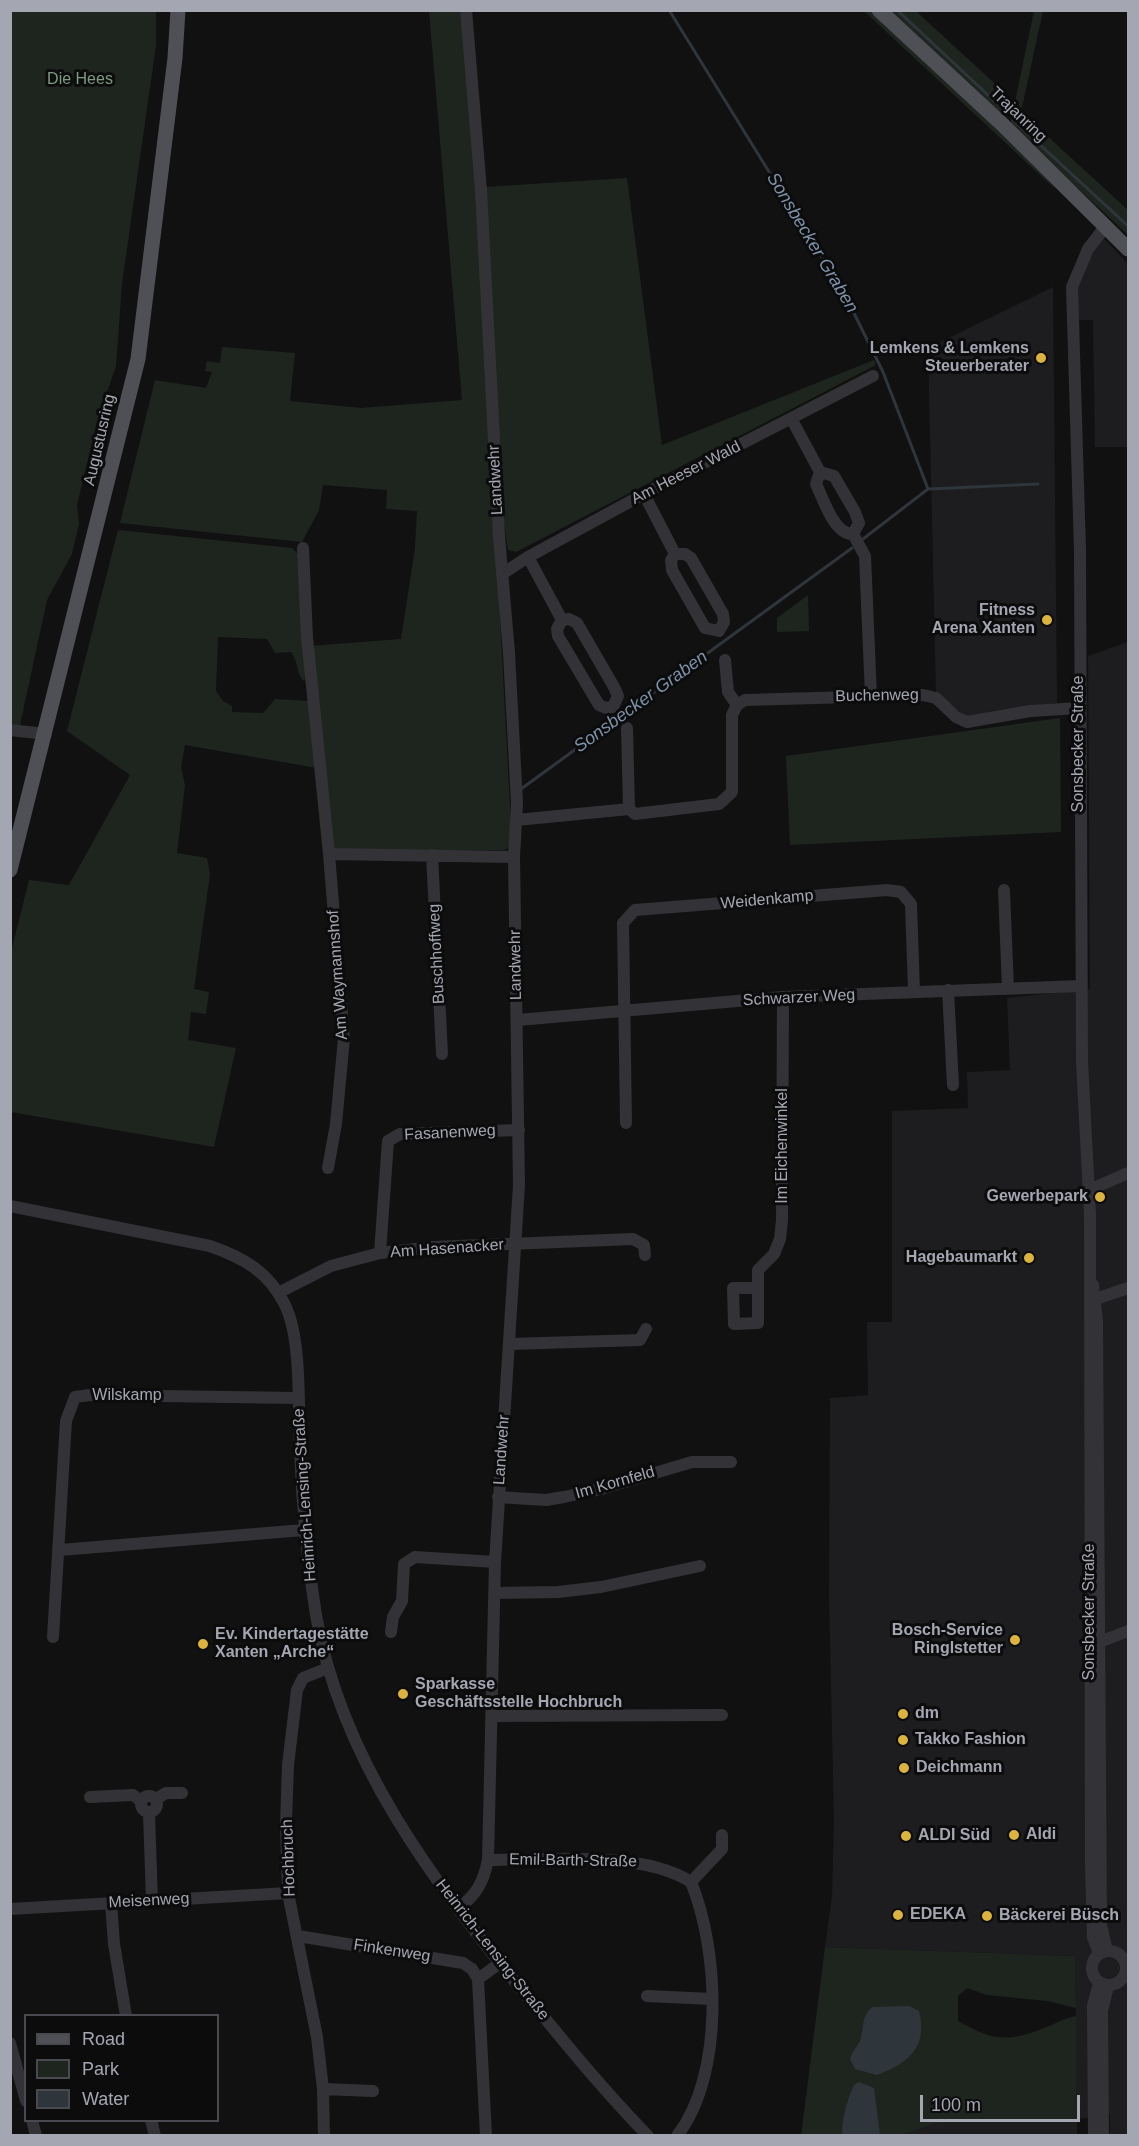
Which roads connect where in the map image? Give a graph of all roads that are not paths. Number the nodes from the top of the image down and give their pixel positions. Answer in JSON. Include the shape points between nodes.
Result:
{"nodes":[{"id":1,"x":178,"y":10,"type":"edge"},
{"id":2,"x":466,"y":10,"type":"edge"},
{"id":3,"x":879,"y":10,"type":"edge"},
{"id":4,"x":1105,"y":227,"type":"junction"},
{"id":5,"x":1128,"y":249,"type":"edge"},
{"id":6,"x":873,"y":376,"type":"dead end"},
{"id":7,"x":792,"y":420,"type":"junction"},
{"id":8,"x":820,"y":472,"type":"junction"},
{"id":9,"x":644,"y":494,"type":"junction"},
{"id":10,"x":853,"y":534,"type":"junction"},
{"id":11,"x":303,"y":548,"type":"dead end"},
{"id":12,"x":675,"y":554,"type":"junction"},
{"id":13,"x":528,"y":557,"type":"junction"},
{"id":14,"x":502,"y":574,"type":"junction"},
{"id":15,"x":562,"y":620,"type":"junction"},
{"id":16,"x":725,"y":660,"type":"dead end"},
{"id":17,"x":871,"y":696,"type":"junction"},
{"id":18,"x":737,"y":705,"type":"junction"},
{"id":19,"x":1079,"y":708,"type":"junction"},
{"id":20,"x":627,"y":728,"type":"dead end"},
{"id":21,"x":10,"y":730,"type":"edge"},
{"id":22,"x":46,"y":734,"type":"junction"},
{"id":23,"x":629,"y":809,"type":"junction"},
{"id":24,"x":517,"y":820,"type":"junction"},
{"id":25,"x":329,"y":854,"type":"junction"},
{"id":26,"x":432,"y":855,"type":"junction"},
{"id":27,"x":514,"y":857,"type":"junction"},
{"id":28,"x":10,"y":870,"type":"edge"},
{"id":29,"x":1004,"y":890,"type":"dead end"},
{"id":30,"x":1081,"y":986,"type":"junction"},
{"id":31,"x":1008,"y":988,"type":"junction"},
{"id":32,"x":948,"y":990,"type":"junction"},
{"id":33,"x":914,"y":992,"type":"junction"},
{"id":34,"x":783,"y":997,"type":"junction"},
{"id":35,"x":626,"y":1012,"type":"junction"},
{"id":36,"x":518,"y":1020,"type":"junction"},
{"id":37,"x":442,"y":1054,"type":"dead end"},
{"id":38,"x":953,"y":1084,"type":"dead end"},
{"id":39,"x":626,"y":1123,"type":"dead end"},
{"id":40,"x":519,"y":1130,"type":"junction"},
{"id":41,"x":328,"y":1168,"type":"dead end"},
{"id":42,"x":1128,"y":1173,"type":"edge"},
{"id":43,"x":1089,"y":1190,"type":"junction"},
{"id":44,"x":10,"y":1206,"type":"edge"},
{"id":45,"x":516,"y":1245,"type":"junction"},
{"id":46,"x":380,"y":1253,"type":"junction"},
{"id":47,"x":645,"y":1255,"type":"dead end"},
{"id":48,"x":758,"y":1288,"type":"dead end"},
{"id":49,"x":1128,"y":1288,"type":"edge"},
{"id":50,"x":278,"y":1293,"type":"junction"},
{"id":51,"x":1092,"y":1300,"type":"junction"},
{"id":52,"x":646,"y":1329,"type":"dead end"},
{"id":53,"x":510,"y":1344,"type":"junction"},
{"id":54,"x":298,"y":1398,"type":"junction"},
{"id":55,"x":731,"y":1462,"type":"dead end"},
{"id":56,"x":498,"y":1497,"type":"junction"},
{"id":57,"x":304,"y":1530,"type":"junction"},
{"id":58,"x":60,"y":1550,"type":"junction"},
{"id":59,"x":495,"y":1562,"type":"junction"},
{"id":60,"x":700,"y":1566,"type":"dead end"},
{"id":61,"x":494,"y":1593,"type":"junction"},
{"id":62,"x":1128,"y":1631,"type":"edge"},
{"id":63,"x":391,"y":1632,"type":"dead end"},
{"id":64,"x":53,"y":1637,"type":"dead end"},
{"id":65,"x":1095,"y":1644,"type":"junction"},
{"id":66,"x":328,"y":1668,"type":"junction"},
{"id":67,"x":723,"y":1715,"type":"dead end"},
{"id":68,"x":492,"y":1716,"type":"junction"},
{"id":69,"x":182,"y":1792,"type":"dead end"},
{"id":70,"x":90,"y":1797,"type":"dead end"},
{"id":71,"x":156,"y":1799,"type":"junction"},
{"id":72,"x":141,"y":1801,"type":"junction"},
{"id":73,"x":149,"y":1813,"type":"junction"},
{"id":74,"x":722,"y":1835,"type":"dead end"},
{"id":75,"x":488,"y":1860,"type":"junction"},
{"id":76,"x":690,"y":1881,"type":"junction"},
{"id":77,"x":288,"y":1893,"type":"junction"},
{"id":78,"x":152,"y":1901,"type":"junction"},
{"id":79,"x":111,"y":1903,"type":"junction"},
{"id":80,"x":10,"y":1909,"type":"edge"},
{"id":81,"x":458,"y":1909,"type":"junction"},
{"id":82,"x":298,"y":1936,"type":"junction"},
{"id":83,"x":1103,"y":1952,"type":"junction"},
{"id":84,"x":500,"y":1963,"type":"junction"},
{"id":85,"x":1127,"y":1966,"type":"edge"},
{"id":86,"x":478,"y":1979,"type":"junction"},
{"id":87,"x":1103,"y":1984,"type":"junction"},
{"id":88,"x":647,"y":1996,"type":"dead end"},
{"id":89,"x":712,"y":1999,"type":"junction"},
{"id":90,"x":126,"y":2014,"type":"edge"},
{"id":91,"x":10,"y":2043,"type":"edge"},
{"id":92,"x":323,"y":2089,"type":"junction"},
{"id":93,"x":374,"y":2091,"type":"dead end"},
{"id":94,"x":24,"y":2094,"type":"edge"},
{"id":95,"x":324,"y":2136,"type":"edge"},
{"id":96,"x":486,"y":2136,"type":"edge"},
{"id":97,"x":648,"y":2136,"type":"edge"},
{"id":98,"x":677,"y":2136,"type":"edge"},
{"id":99,"x":1094,"y":2136,"type":"edge"},
{"id":100,"x":1103,"y":2136,"type":"edge"}],
"edges":[{"from":1,"to":22,"type":"main road","name":"Augustusring","via":[[138,359]]},
{"from":2,"to":14,"type":"street","name":"Landwehr","via":[[481,190]]},
{"from":3,"to":4,"type":"main road","name":"Trajanring"},
{"from":4,"to":5,"type":"main road","name":"Trajanring"},
{"from":4,"to":19,"type":"street","name":"Sonsbecker Straße","via":[[1088,249],[1072,287],[1080,550]]},
{"from":6,"to":7,"type":"street","name":"Am Heeser Wald"},
{"from":7,"to":8,"type":"street"},
{"from":7,"to":9,"type":"street","name":"Am Heeser Wald"},
{"from":8,"to":10,"type":"street","via":[[816,484],[839,528]]},
{"from":8,"to":10,"type":"street","via":[[834,476],[855,512],[859,523]]},
{"from":9,"to":12,"type":"street"},
{"from":9,"to":13,"type":"street","name":"Am Heeser Wald"},
{"from":10,"to":17,"type":"street","via":[[865,556]]},
{"from":11,"to":25,"type":"street","name":"Am Waymannshof","via":[[307,637]]},
{"from":12,"to":12,"type":"street","via":[[672,570],[705,628],[719,631],[723,614],[691,558]]},
{"from":13,"to":14,"type":"street","name":"Am Heeser Wald"},
{"from":13,"to":15,"type":"street"},
{"from":14,"to":24,"type":"street","name":"Landwehr"},
{"from":15,"to":15,"type":"street","via":[[558,636],[599,705],[612,708],[618,698],[614,687],[577,623]]},
{"from":16,"to":18,"type":"street","via":[[728,691]]},
{"from":17,"to":18,"type":"street","name":"Buchenweg","via":[[753,698]]},
{"from":17,"to":19,"type":"street","name":"Buchenweg","via":[[932,696],[967,722],[1030,711]]},
{"from":18,"to":23,"type":"street","via":[[732,715],[732,792],[726,799],[719,804],[635,814]]},
{"from":19,"to":30,"type":"street","name":"Sonsbecker Straße"},
{"from":20,"to":23,"type":"street"},
{"from":21,"to":22,"type":"street"},
{"from":22,"to":28,"type":"main road","name":"Augustusring"},
{"from":23,"to":24,"type":"street"},
{"from":24,"to":27,"type":"street","name":"Landwehr"},
{"from":25,"to":26,"type":"street"},
{"from":25,"to":41,"type":"street","name":"Am Waymannshof","via":[[344,1038]]},
{"from":26,"to":27,"type":"street"},
{"from":26,"to":37,"type":"street","name":"Buschhoffweg"},
{"from":27,"to":36,"type":"street","name":"Landwehr"},
{"from":29,"to":31,"type":"street"},
{"from":30,"to":31,"type":"street","name":"Schwarzer Weg"},
{"from":30,"to":43,"type":"street","name":"Sonsbecker Straße"},
{"from":31,"to":32,"type":"street","name":"Schwarzer Weg"},
{"from":32,"to":33,"type":"street","name":"Schwarzer Weg"},
{"from":32,"to":38,"type":"street"},
{"from":33,"to":34,"type":"street","name":"Schwarzer Weg"},
{"from":33,"to":35,"type":"street","name":"Weidenkamp","via":[[911,904],[901,892],[887,890],[635,910],[622,923]]},
{"from":34,"to":35,"type":"street","name":"Schwarzer Weg"},
{"from":34,"to":48,"type":"street","name":"Im Eichenwinkel","via":[[782,1220],[774,1254],[759,1270]]},
{"from":35,"to":36,"type":"street","name":"Schwarzer Weg"},
{"from":35,"to":39,"type":"street","name":"Weidenkamp"},
{"from":36,"to":40,"type":"street","name":"Landwehr"},
{"from":40,"to":45,"type":"street","name":"Landwehr"},
{"from":40,"to":46,"type":"street","name":"Fasanenweg","via":[[400,1134],[388,1140]]},
{"from":42,"to":43,"type":"street"},
{"from":43,"to":51,"type":"street","name":"Sonsbecker Straße"},
{"from":44,"to":50,"type":"street","name":"Heinrich-Lensing-Straße","via":[[235,1254],[257,1268]]},
{"from":45,"to":46,"type":"street","name":"Am Hasenacker","via":[[433,1246]]},
{"from":45,"to":47,"type":"street","name":"Am Hasenacker","via":[[633,1239],[644,1245]]},
{"from":45,"to":53,"type":"street","name":"Landwehr"},
{"from":46,"to":50,"type":"street","name":"Am Hasenacker","via":[[331,1266]]},
{"from":49,"to":51,"type":"street"},
{"from":50,"to":54,"type":"street","name":"Heinrich-Lensing-Straße","via":[[293,1328]]},
{"from":51,"to":65,"type":"street","name":"Sonsbecker Straße"},
{"from":52,"to":53,"type":"street","via":[[640,1340]]},
{"from":53,"to":56,"type":"street","name":"Landwehr"},
{"from":54,"to":57,"type":"street","name":"Heinrich-Lensing-Straße"},
{"from":54,"to":58,"type":"street","name":"Wilskamp","via":[[75,1397],[66,1420]]},
{"from":55,"to":56,"type":"street","name":"Im Kornfeld","via":[[692,1461],[601,1489],[546,1500]]},
{"from":56,"to":59,"type":"street","name":"Landwehr"},
{"from":57,"to":58,"type":"street"},
{"from":57,"to":66,"type":"street","name":"Heinrich-Lensing-Straße","via":[[316,1617]]},
{"from":58,"to":64,"type":"street","name":"Wilskamp"},
{"from":59,"to":61,"type":"street","name":"Landwehr"},
{"from":59,"to":63,"type":"street","via":[[415,1557],[404,1564],[402,1601],[393,1617]]},
{"from":60,"to":61,"type":"street","via":[[601,1587]]},
{"from":61,"to":68,"type":"street","name":"Landwehr"},
{"from":62,"to":65,"type":"street"},
{"from":65,"to":83,"type":"street","name":"Sonsbecker Straße","via":[[1092,1908],[1093,1937]]},
{"from":66,"to":77,"type":"street","name":"Hochbruch","via":[[303,1678],[294,1705],[286,1824]]},
{"from":66,"to":81,"type":"street","name":"Heinrich-Lensing-Straße","via":[[348,1722],[396,1819]]},
{"from":67,"to":68,"type":"street"},
{"from":68,"to":75,"type":"street","name":"Landwehr"},
{"from":69,"to":71,"type":"street","via":[[166,1793]]},
{"from":70,"to":72,"type":"street","via":[[133,1795]]},
{"from":71,"to":72,"type":"street","via":[[151,1796]]},
{"from":71,"to":73,"type":"street","via":[[158,1805]]},
{"from":72,"to":73,"type":"street","via":[[144,1811]]},
{"from":73,"to":78,"type":"street"},
{"from":74,"to":76,"type":"street","via":[[722,1849]]},
{"from":75,"to":76,"type":"street","name":"Emil-Barth-Straße","via":[[627,1860],[656,1865]]},
{"from":75,"to":81,"type":"street","name":"Landwehr","via":[[483,1882]]},
{"from":76,"to":89,"type":"street","via":[[707,1932]]},
{"from":77,"to":78,"type":"street","name":"Meisenweg"},
{"from":77,"to":82,"type":"street","name":"Hochbruch"},
{"from":78,"to":79,"type":"street","name":"Meisenweg"},
{"from":79,"to":80,"type":"street","name":"Meisenweg"},
{"from":79,"to":90,"type":"street"},
{"from":81,"to":84,"type":"street","name":"Heinrich-Lensing-Straße"},
{"from":82,"to":86,"type":"street","name":"Finkenweg","via":[[463,1963]]},
{"from":82,"to":92,"type":"street","name":"Hochbruch"},
{"from":83,"to":85,"type":"street","via":[[1120,1955]]},
{"from":83,"to":87,"type":"street","name":"Sonsbecker Straße","via":[[1091,1968]]},
{"from":84,"to":86,"type":"street"},
{"from":84,"to":97,"type":"street","name":"Heinrich-Lensing-Straße","via":[[618,2106]]},
{"from":85,"to":87,"type":"street","via":[[1122,1980]]},
{"from":86,"to":96,"type":"street"},
{"from":87,"to":99,"type":"street","name":"Sonsbecker Straße","via":[[1093,2006]]},
{"from":87,"to":100,"type":"street","name":"Sonsbecker Straße"},
{"from":88,"to":89,"type":"street"},
{"from":89,"to":98,"type":"street","via":[[708,2057],[698,2098]]},
{"from":91,"to":94,"type":"street"},
{"from":92,"to":93,"type":"street"},
{"from":92,"to":95,"type":"street","name":"Hochbruch"}]}
